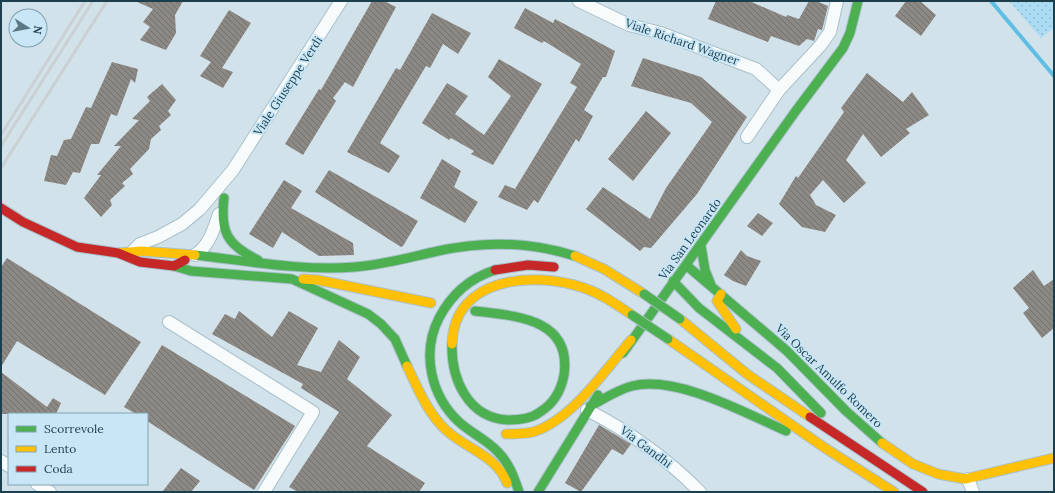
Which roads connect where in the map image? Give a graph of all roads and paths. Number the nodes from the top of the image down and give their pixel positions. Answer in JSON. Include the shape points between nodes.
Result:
{"nodes":[{"id":1,"x":341,"y":1,"type":"edge"},
{"id":2,"x":579,"y":1,"type":"edge"},
{"id":3,"x":837,"y":1,"type":"edge"},
{"id":4,"x":858,"y":1,"type":"edge"},
{"id":5,"x":779,"y":90,"type":"junction"},
{"id":6,"x":747,"y":137,"type":"dead end"},
{"id":7,"x":233,"y":170,"type":"junction"},
{"id":8,"x":224,"y":198,"type":"junction"},
{"id":9,"x":1,"y":208,"type":"edge"},
{"id":10,"x":701,"y":246,"type":"junction"},
{"id":11,"x":133,"y":251,"type":"junction"},
{"id":12,"x":118,"y":253,"type":"junction"},
{"id":13,"x":195,"y":255,"type":"junction"},
{"id":14,"x":268,"y":264,"type":"junction"},
{"id":15,"x":686,"y":265,"type":"junction"},
{"id":16,"x":174,"y":266,"type":"junction"},
{"id":17,"x":561,"y":268,"type":"dead end"},
{"id":18,"x":292,"y":279,"type":"junction"},
{"id":19,"x":673,"y":281,"type":"junction"},
{"id":20,"x":610,"y":284,"type":"dead end"},
{"id":21,"x":712,"y":286,"type":"junction"},
{"id":22,"x":721,"y":294,"type":"junction"},
{"id":23,"x":642,"y":298,"type":"junction"},
{"id":24,"x":431,"y":303,"type":"dead end"},
{"id":25,"x":464,"y":307,"type":"junction"},
{"id":26,"x":475,"y":311,"type":"dead end"},
{"id":27,"x":169,"y":322,"type":"dead end"},
{"id":28,"x":444,"y":335,"type":"dead end"},
{"id":29,"x":631,"y":340,"type":"junction"},
{"id":30,"x":749,"y":345,"type":"junction"},
{"id":31,"x":440,"y":350,"type":"dead end"},
{"id":32,"x":589,"y":408,"type":"junction"},
{"id":33,"x":484,"y":428,"type":"dead end"},
{"id":34,"x":496,"y":432,"type":"dead end"},
{"id":35,"x":842,"y":438,"type":"junction"},
{"id":36,"x":825,"y":448,"type":"junction"},
{"id":37,"x":1054,"y":458,"type":"edge"},
{"id":38,"x":968,"y":479,"type":"junction"},
{"id":39,"x":40,"y":485,"type":"edge"},
{"id":40,"x":50,"y":492,"type":"edge"},
{"id":41,"x":264,"y":492,"type":"edge"},
{"id":42,"x":509,"y":492,"type":"edge"},
{"id":43,"x":519,"y":492,"type":"edge"},
{"id":44,"x":538,"y":492,"type":"edge"},
{"id":45,"x":700,"y":492,"type":"edge"},
{"id":46,"x":894,"y":492,"type":"edge"},
{"id":47,"x":923,"y":492,"type":"edge"},
{"id":48,"x":973,"y":492,"type":"edge"}],
"edges":[{"from":1,"to":7,"type":"street","name":"Viale Giuseppe Verdi"},
{"from":2,"to":5,"type":"street","name":"Viale Richard Wagner","via":[[629,25],[661,33],[756,69]]},
{"from":3,"to":5,"type":"street","via":[[830,32]]},
{"from":4,"to":10,"type":"main road","name":"Via San Leonardo","via":[[850,34],[843,48]]},
{"from":5,"to":6,"type":"street"},
{"from":7,"to":8,"type":"street","name":"Viale Giuseppe Verdi"},
{"from":7,"to":11,"type":"street","name":"Viale Giuseppe Verdi","via":[[200,209],[182,224],[140,244]]},
{"from":8,"to":13,"type":"street","name":"Viale Giuseppe Verdi","via":[[212,232],[202,250]]},
{"from":8,"to":14,"type":"main road","via":[[222,226],[230,240],[244,254]]},
{"from":9,"to":12,"type":"main road","via":[[23,222],[77,247]]},
{"from":10,"to":15,"type":"main road","name":"Via San Leonardo"},
{"from":10,"to":21,"type":"main road","name":"Via Oscar Amulfo Romero","via":[[705,270]]},
{"from":11,"to":12,"type":"main road"},
{"from":11,"to":13,"type":"main road"},
{"from":12,"to":16,"type":"main road","via":[[140,262]]},
{"from":13,"to":14,"type":"main road"},
{"from":13,"to":16,"type":"main road"},
{"from":14,"to":23,"type":"main road","via":[[313,269],[344,268],[377,265],[453,248],[494,244],[528,246],[590,262],[614,274]]},
{"from":15,"to":19,"type":"main road","name":"Via San Leonardo"},
{"from":15,"to":21,"type":"main road","name":"Via Oscar Amulfo Romero"},
{"from":16,"to":18,"type":"main road","via":[[191,271]]},
{"from":17,"to":43,"type":"main road","via":[[524,265],[497,270],[474,279],[447,302],[435,322],[431,336],[430,366],[439,396],[458,422],[501,454],[510,466]]},
{"from":18,"to":24,"type":"main road","via":[[318,280]]},
{"from":18,"to":42,"type":"main road","via":[[347,303],[381,324],[395,338],[424,402],[435,418],[448,432],[493,462],[502,472]]},
{"from":19,"to":29,"type":"main road","name":"Via San Leonardo"},
{"from":19,"to":30,"type":"main road","via":[[696,306]]},
{"from":20,"to":23,"type":"main road"},
{"from":21,"to":22,"type":"main road","name":"Via Oscar Amulfo Romero"},
{"from":22,"to":30,"type":"main road","via":[[717,301]]},
{"from":22,"to":38,"type":"main road","name":"Via Oscar Amulfo Romero","via":[[752,318],[805,367],[862,427],[903,458],[951,477]]},
{"from":23,"to":35,"type":"main road","bridge":true},
{"from":25,"to":26,"type":"main road","via":[[456,323],[451,349],[452,364],[464,394],[476,410],[491,418],[524,419],[541,412],[554,402],[564,377],[565,363],[555,337],[544,326],[527,318]]},
{"from":25,"to":28,"type":"main road"},
{"from":25,"to":36,"type":"main road","bridge":true,"via":[[473,297],[486,289],[508,282],[549,280],[586,288],[604,296]]},
{"from":27,"to":41,"type":"street","via":[[314,412]]},
{"from":29,"to":32,"type":"main road","name":"Via San Leonardo"},
{"from":29,"to":34,"type":"main road","via":[[570,410],[558,419],[544,428],[527,433]]},
{"from":30,"to":35,"type":"main road","via":[[785,376]]},
{"from":31,"to":33,"type":"main road","via":[[441,374],[447,391],[470,420]]},
{"from":32,"to":36,"type":"main road","via":[[621,390],[637,385],[677,388],[696,393]]},
{"from":32,"to":44,"type":"main road","name":"Via San Leonardo"},
{"from":32,"to":45,"type":"street","name":"Via Gandhi","via":[[617,426],[687,479]]},
{"from":35,"to":47,"type":"main road"},
{"from":36,"to":46,"type":"main road"},
{"from":37,"to":38,"type":"main road","name":"Via Oscar Amulfo Romero"},
{"from":38,"to":48,"type":"street"},
{"from":39,"to":40,"type":"street"}]}
